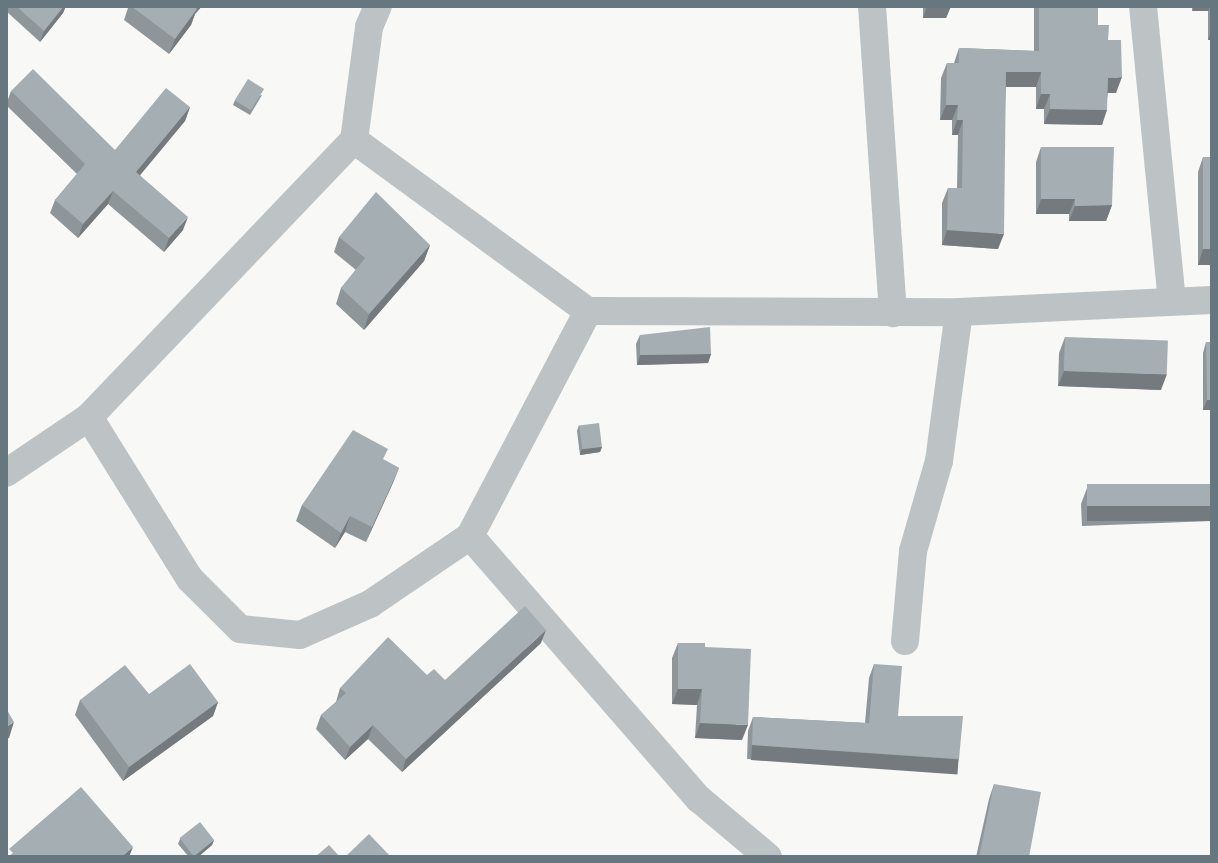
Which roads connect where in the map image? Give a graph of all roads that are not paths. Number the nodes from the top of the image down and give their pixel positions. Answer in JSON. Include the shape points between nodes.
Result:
{"nodes":[{"id":1,"x":872,"y":6,"type":"edge"},
{"id":2,"x":1143,"y":6,"type":"edge"},
{"id":3,"x":369,"y":13,"type":"edge"},
{"id":4,"x":354,"y":140,"type":"junction"},
{"id":5,"x":1212,"y":300,"type":"edge"},
{"id":6,"x":1172,"y":301,"type":"junction"},
{"id":7,"x":588,"y":311,"type":"junction"},
{"id":8,"x":959,"y":312,"type":"junction"},
{"id":9,"x":893,"y":313,"type":"junction"},
{"id":10,"x":89,"y":417,"type":"junction"},
{"id":11,"x":6,"y":473,"type":"edge"},
{"id":12,"x":470,"y":536,"type":"junction"},
{"id":13,"x":905,"y":641,"type":"dead end"},
{"id":14,"x":768,"y":857,"type":"edge"}],
"edges":[{"from":1,"to":9,"type":"street"},
{"from":2,"to":6,"type":"street"},
{"from":3,"to":4,"type":"street"},
{"from":4,"to":7,"type":"street"},
{"from":4,"to":10,"type":"street"},
{"from":5,"to":6,"type":"street"},
{"from":6,"to":8,"type":"street"},
{"from":7,"to":9,"type":"street"},
{"from":7,"to":12,"type":"street"},
{"from":8,"to":9,"type":"street"},
{"from":8,"to":13,"type":"street","via":[[939,461],[913,551]]},
{"from":10,"to":11,"type":"street"},
{"from":10,"to":12,"type":"street","via":[[190,579],[240,629],[300,635],[370,604]]},
{"from":12,"to":14,"type":"street","via":[[699,799]]}]}
